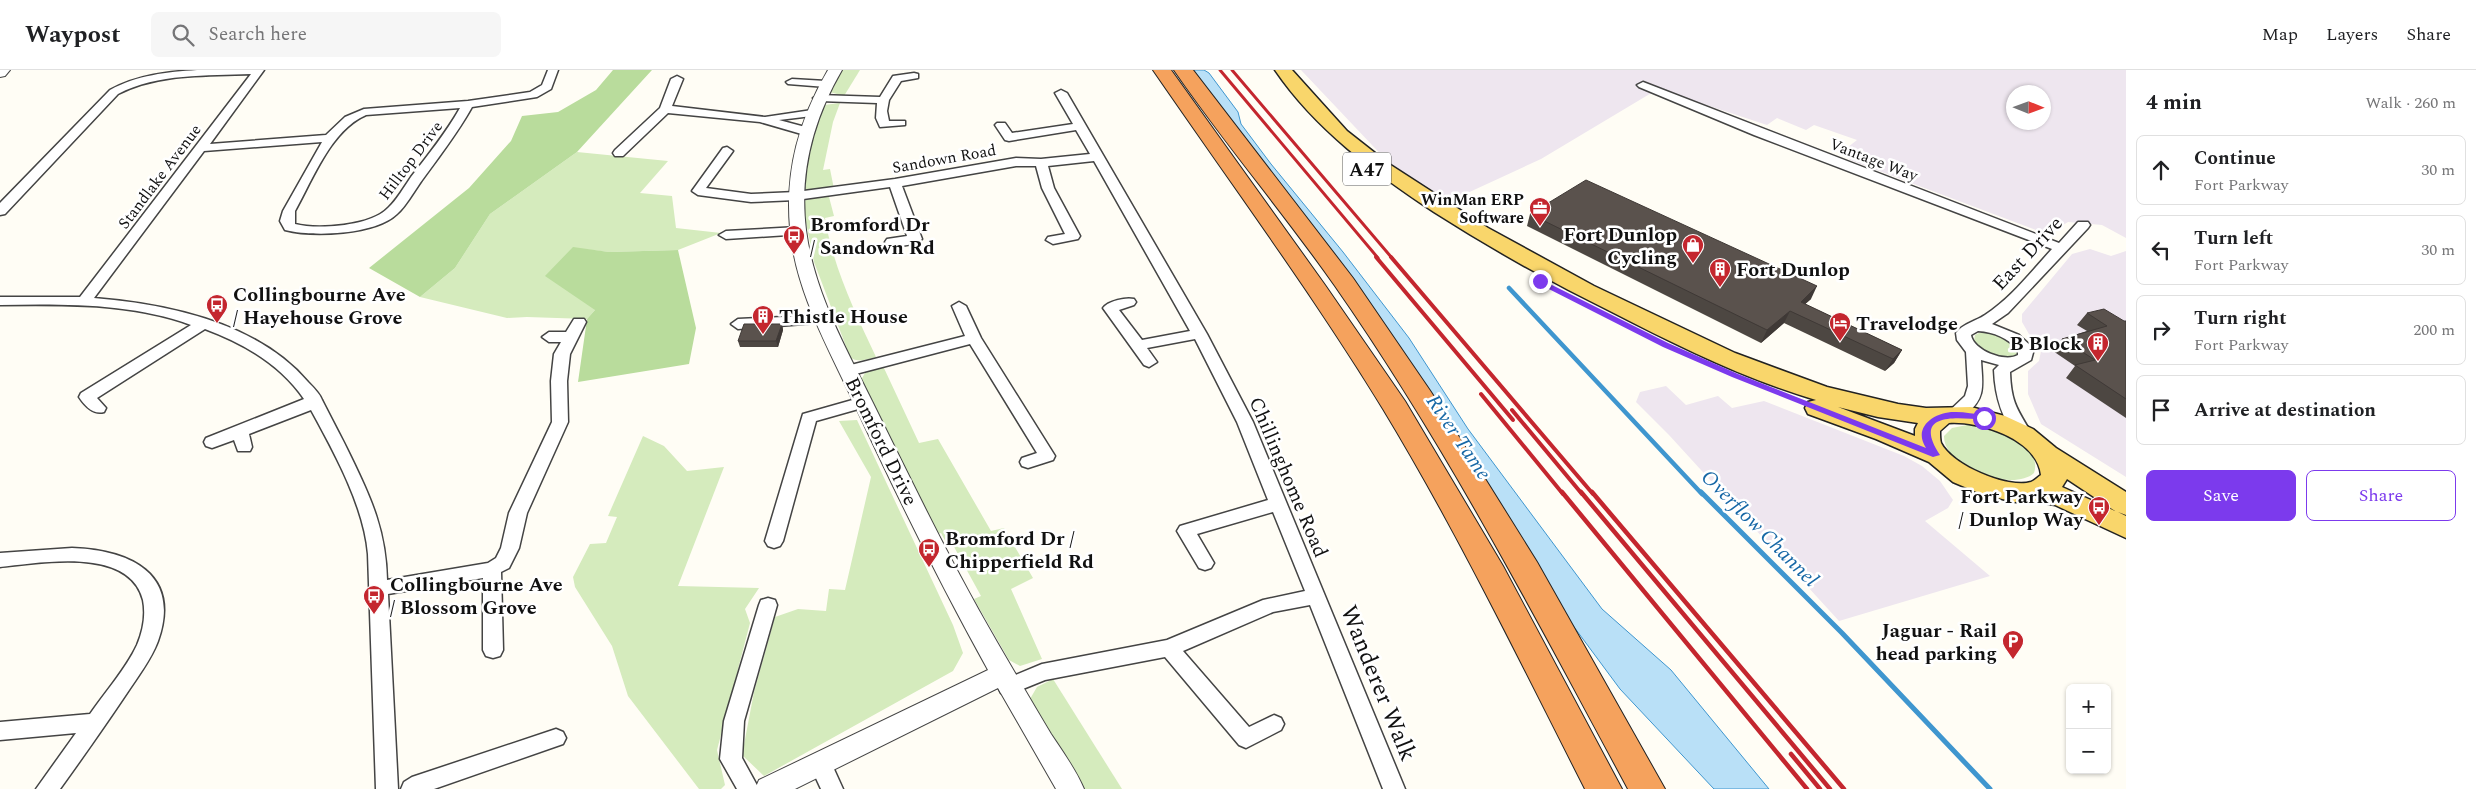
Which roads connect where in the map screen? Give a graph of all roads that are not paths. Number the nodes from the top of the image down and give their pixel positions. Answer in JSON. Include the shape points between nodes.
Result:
{"nodes":[{"id":1,"x":3,"y":70,"type":"edge"},
{"id":2,"x":259,"y":70,"type":"edge"},
{"id":3,"x":553,"y":70,"type":"edge"},
{"id":4,"x":1162,"y":70,"type":"edge"},
{"id":5,"x":1183,"y":70,"type":"edge"},
{"id":6,"x":1270,"y":70,"type":"edge"},
{"id":7,"x":1283,"y":70,"type":"edge"},
{"id":8,"x":0,"y":73,"type":"edge"},
{"id":9,"x":914,"y":76,"type":"dead end"},
{"id":10,"x":677,"y":79,"type":"dead end"},
{"id":11,"x":792,"y":82,"type":"dead end"},
{"id":12,"x":1643,"y":86,"type":"dead end"},
{"id":13,"x":1062,"y":93,"type":"dead end"},
{"id":14,"x":819,"y":99,"type":"edge"},
{"id":15,"x":882,"y":100,"type":"junction"},
{"id":16,"x":1677,"y":100,"type":"joint"},
{"id":17,"x":468,"y":104,"type":"junction"},
{"id":18,"x":665,"y":109,"type":"junction"},
{"id":19,"x":760,"y":119,"type":"junction"},
{"id":20,"x":901,"y":122,"type":"dead end"},
{"id":21,"x":1001,"y":125,"type":"dead end"},
{"id":22,"x":1080,"y":126,"type":"junction"},
{"id":23,"x":330,"y":138,"type":"junction"},
{"id":24,"x":201,"y":148,"type":"junction"},
{"id":25,"x":727,"y":151,"type":"dead end"},
{"id":26,"x":619,"y":153,"type":"dead end"},
{"id":27,"x":1098,"y":157,"type":"junction"},
{"id":28,"x":1041,"y":162,"type":"junction"},
{"id":29,"x":895,"y":183,"type":"junction"},
{"id":30,"x":796,"y":196,"type":"junction"},
{"id":31,"x":0,"y":211,"type":"edge"},
{"id":32,"x":2083,"y":225,"type":"dead end"},
{"id":33,"x":798,"y":232,"type":"junction"},
{"id":34,"x":726,"y":235,"type":"dead end"},
{"id":35,"x":1053,"y":240,"type":"dead end"},
{"id":36,"x":892,"y":242,"type":"dead end"},
{"id":37,"x":2061,"y":248,"type":"junction"},
{"id":38,"x":0,"y":301,"type":"edge"},
{"id":39,"x":84,"y":302,"type":"junction"},
{"id":40,"x":1129,"y":302,"type":"dead end"},
{"id":41,"x":959,"y":306,"type":"dead end"},
{"id":42,"x":2003,"y":310,"type":"junction"},
{"id":43,"x":825,"y":319,"type":"junction"},
{"id":44,"x":203,"y":324,"type":"junction"},
{"id":45,"x":738,"y":324,"type":"dead end"},
{"id":46,"x":1976,"y":327,"type":"junction"},
{"id":47,"x":1200,"y":334,"type":"junction"},
{"id":48,"x":549,"y":337,"type":"dead end"},
{"id":49,"x":974,"y":338,"type":"junction"},
{"id":50,"x":1138,"y":345,"type":"junction"},
{"id":51,"x":2023,"y":345,"type":"junction"},
{"id":52,"x":1974,"y":350,"type":"junction"},
{"id":53,"x":1149,"y":362,"type":"dead end"},
{"id":54,"x":2013,"y":362,"type":"junction"},
{"id":55,"x":848,"y":372,"type":"junction"},
{"id":56,"x":315,"y":401,"type":"junction"},
{"id":57,"x":863,"y":402,"type":"junction"},
{"id":58,"x":98,"y":408,"type":"dead end"},
{"id":59,"x":1948,"y":415,"type":"junction"},
{"id":60,"x":2025,"y":436,"type":"junction"},
{"id":61,"x":212,"y":442,"type":"dead end"},
{"id":62,"x":1936,"y":455,"type":"junction"},
{"id":63,"x":2048,"y":455,"type":"junction"},
{"id":64,"x":1028,"y":462,"type":"dead end"},
{"id":65,"x":2033,"y":492,"type":"junction"},
{"id":66,"x":1278,"y":504,"type":"junction"},
{"id":67,"x":2126,"y":504,"type":"edge"},
{"id":68,"x":2126,"y":528,"type":"edge"},
{"id":69,"x":774,"y":541,"type":"dead end"},
{"id":70,"x":0,"y":560,"type":"edge"},
{"id":71,"x":1205,"y":563,"type":"dead end"},
{"id":72,"x":492,"y":569,"type":"junction"},
{"id":73,"x":378,"y":589,"type":"junction"},
{"id":74,"x":1316,"y":596,"type":"junction"},
{"id":75,"x":768,"y":605,"type":"dead end"},
{"id":76,"x":1169,"y":648,"type":"junction"},
{"id":77,"x":493,"y":650,"type":"dead end"},
{"id":78,"x":1005,"y":681,"type":"junction"},
{"id":79,"x":97,"y":722,"type":"junction"},
{"id":80,"x":1274,"y":724,"type":"dead end"},
{"id":81,"x":0,"y":730,"type":"edge"},
{"id":82,"x":556,"y":738,"type":"dead end"},
{"id":83,"x":820,"y":763,"type":"junction"},
{"id":84,"x":47,"y":789,"type":"edge"},
{"id":85,"x":387,"y":789,"type":"edge"},
{"id":86,"x":412,"y":789,"type":"edge"},
{"id":87,"x":748,"y":789,"type":"edge"},
{"id":88,"x":768,"y":789,"type":"edge"},
{"id":89,"x":832,"y":789,"type":"edge"},
{"id":90,"x":1072,"y":789,"type":"edge"},
{"id":91,"x":1394,"y":789,"type":"edge"},
{"id":92,"x":1604,"y":789,"type":"edge"},
{"id":93,"x":1647,"y":789,"type":"edge"}],
"edges":[{"from":1,"to":8,"type":"street"},
{"from":2,"to":24,"type":"street","name":"Standlake Avenue"},
{"from":2,"to":31,"type":"street","via":[[152,78],[127,84],[114,92]]},
{"from":3,"to":17,"type":"street","via":[[546,87],[533,95]]},
{"from":4,"to":92,"type":"highway","via":[[1395,407],[1492,575]]},
{"from":5,"to":93,"type":"highway","via":[[1345,283],[1422,398],[1526,570]]},
{"from":6,"to":62,"type":"main road","number":"A47","via":[[1312,119],[1347,152],[1403,197],[1470,241],[1665,345]]},
{"from":7,"to":59,"type":"main road","number":"A47","via":[[1324,118],[1380,166],[1488,238],[1555,276],[1672,334],[1758,371],[1850,402],[1885,410]]},
{"from":9,"to":15,"type":"street","via":[[897,78]]},
{"from":10,"to":18,"type":"street"},
{"from":11,"to":14,"type":"street"},
{"from":12,"to":16,"type":"street"},
{"from":13,"to":22,"type":"street","name":"Chillinghome Road"},
{"from":14,"to":15,"type":"street"},
{"from":14,"to":19,"type":"street"},
{"from":14,"to":19,"type":"street"},
{"from":14,"to":30,"type":"street","name":"Bromford Drive","via":[[797,162]]},
{"from":15,"to":20,"type":"street","via":[[880,114],[884,125]]},
{"from":16,"to":37,"type":"street","name":"Vantage Way"},
{"from":17,"to":23,"type":"street","name":"Hilltop Drive","via":[[364,112],[341,124]]},
{"from":17,"to":23,"type":"street","name":"Hilltop Drive","via":[[455,127],[392,212],[363,226],[301,231],[290,228],[288,211]]},
{"from":18,"to":19,"type":"street"},
{"from":18,"to":26,"type":"street"},
{"from":21,"to":22,"type":"street","via":[[1009,137]]},
{"from":22,"to":27,"type":"street","name":"Chillinghome Road"},
{"from":23,"to":24,"type":"street"},
{"from":24,"to":39,"type":"street","name":"Standlake Avenue"},
{"from":25,"to":30,"type":"street","name":"Sandown Road","via":[[698,191],[751,198]]},
{"from":27,"to":28,"type":"street","name":"Sandown Road"},
{"from":27,"to":47,"type":"street","name":"Chillinghome Road"},
{"from":28,"to":29,"type":"street","name":"Sandown Road","via":[[1016,162]]},
{"from":28,"to":35,"type":"street","via":[[1048,188],[1073,236]]},
{"from":29,"to":30,"type":"street","name":"Sandown Road"},
{"from":29,"to":36,"type":"street","via":[[915,239]]},
{"from":30,"to":33,"type":"street","name":"Bromford Drive"},
{"from":32,"to":37,"type":"street","name":"East Drive"},
{"from":33,"to":34,"type":"street"},
{"from":33,"to":43,"type":"street","name":"Bromford Drive","via":[[808,278]]},
{"from":37,"to":42,"type":"street","name":"East Drive"},
{"from":38,"to":39,"type":"street"},
{"from":39,"to":44,"type":"street","via":[[146,310]]},
{"from":40,"to":50,"type":"street","via":[[1110,308]]},
{"from":41,"to":49,"type":"street"},
{"from":42,"to":46,"type":"street","name":"East Drive"},
{"from":42,"to":51,"type":"street","name":"East Drive"},
{"from":43,"to":45,"type":"street"},
{"from":43,"to":55,"type":"street","name":"Bromford Drive"},
{"from":44,"to":56,"type":"street","via":[[265,353],[289,371]]},
{"from":44,"to":58,"type":"street","via":[[87,397]]},
{"from":46,"to":51,"type":"street","via":[[2002,332]]},
{"from":46,"to":52,"type":"street","via":[[1963,333],[1965,342]]},
{"from":47,"to":50,"type":"street"},
{"from":47,"to":66,"type":"street","name":"Chillinghome Road","via":[[1245,422]]},
{"from":48,"to":72,"type":"street","via":[[575,330],[562,354],[560,422],[518,513],[510,548],[503,562]]},
{"from":49,"to":55,"type":"street"},
{"from":49,"to":64,"type":"street","via":[[1047,456]]},
{"from":50,"to":53,"type":"street"},
{"from":51,"to":54,"type":"street","via":[[2026,357]]},
{"from":52,"to":54,"type":"street","via":[[1997,360]]},
{"from":52,"to":59,"type":"street","via":[[1977,385],[1974,395],[1969,404]]},
{"from":54,"to":60,"type":"street","via":[[2002,370],[2002,383],[2010,415]]},
{"from":55,"to":57,"type":"street","name":"Bromford Drive"},
{"from":56,"to":61,"type":"street","via":[[242,439]]},
{"from":56,"to":73,"type":"street","via":[[360,494],[376,543]]},
{"from":57,"to":69,"type":"street","via":[[809,418]]},
{"from":57,"to":78,"type":"street","name":"Bromford Drive","via":[[966,612]]},
{"from":59,"to":60,"type":"main road","number":"A47","via":[[1989,419]]},
{"from":59,"to":62,"type":"main road","number":"A47","via":[[1932,420],[1927,427],[1928,445]]},
{"from":60,"to":63,"type":"main road","number":"A47"},
{"from":62,"to":65,"type":"main road","number":"A47","via":[[1954,470],[1987,486],[2010,492]]},
{"from":63,"to":65,"type":"main road","via":[[2054,479],[2043,489]]},
{"from":63,"to":67,"type":"main road","number":"A47"},
{"from":65,"to":68,"type":"main road","number":"A47","via":[[2061,496]]},
{"from":66,"to":71,"type":"street","via":[[1186,531]]},
{"from":66,"to":74,"type":"street","name":"Chillinghome Road"},
{"from":70,"to":79,"type":"street","via":[[90,557],[113,560],[140,573],[155,609],[148,643]]},
{"from":72,"to":73,"type":"street"},
{"from":72,"to":77,"type":"street"},
{"from":73,"to":85,"type":"street"},
{"from":74,"to":76,"type":"street","via":[[1270,605]]},
{"from":74,"to":91,"type":"street","name":"Wanderer Walk"},
{"from":75,"to":87,"type":"street","via":[[734,721],[731,760]]},
{"from":76,"to":78,"type":"street"},
{"from":76,"to":80,"type":"street","via":[[1246,739]]},
{"from":78,"to":83,"type":"street"},
{"from":78,"to":90,"type":"street","name":"Bromford Drive"},
{"from":79,"to":81,"type":"street"},
{"from":79,"to":84,"type":"street"},
{"from":82,"to":86,"type":"street"},
{"from":83,"to":88,"type":"street"},
{"from":83,"to":89,"type":"street"}]}
